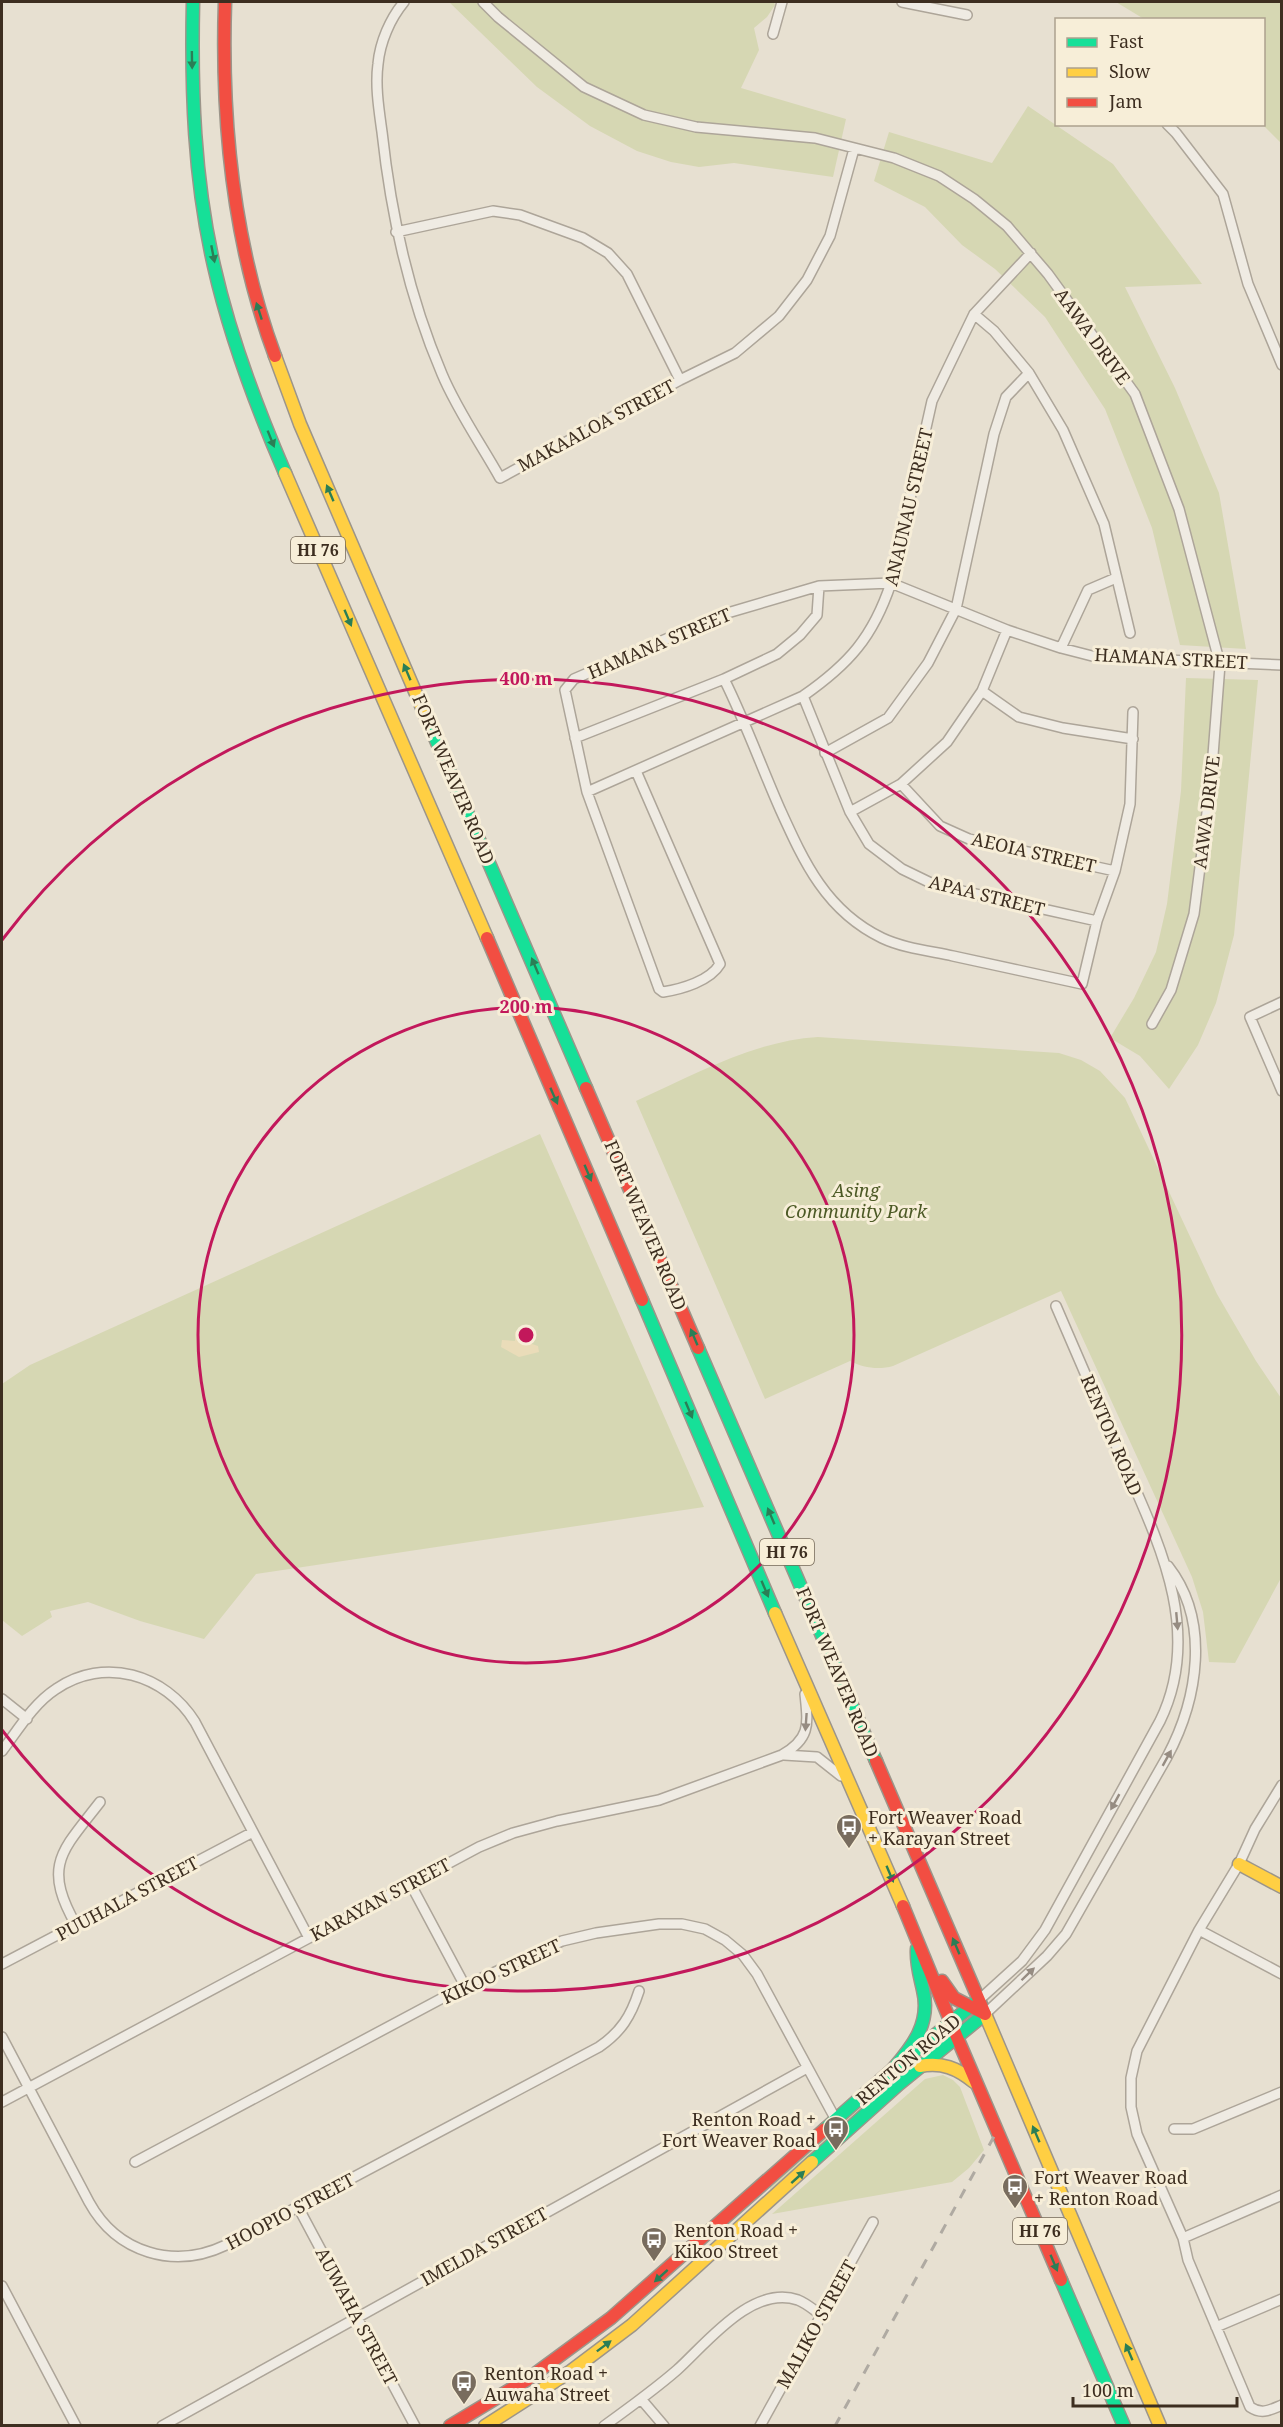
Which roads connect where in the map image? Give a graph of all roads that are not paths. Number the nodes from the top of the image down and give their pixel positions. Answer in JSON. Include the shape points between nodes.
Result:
{"nodes":[{"id":1,"x":193,"y":2,"type":"edge"},
{"id":2,"x":225,"y":2,"type":"edge"},
{"id":3,"x":404,"y":2,"type":"edge"},
{"id":4,"x":483,"y":2,"type":"edge"},
{"id":5,"x":782,"y":2,"type":"edge"},
{"id":6,"x":902,"y":2,"type":"edge"},
{"id":7,"x":967,"y":15,"type":"dead end"},
{"id":8,"x":773,"y":34,"type":"dead end"},
{"id":9,"x":1169,"y":126,"type":"edge"},
{"id":10,"x":854,"y":149,"type":"junction"},
{"id":11,"x":396,"y":232,"type":"junction"},
{"id":12,"x":1031,"y":253,"type":"junction"},
{"id":13,"x":974,"y":314,"type":"junction"},
{"id":14,"x":1281,"y":365,"type":"edge"},
{"id":15,"x":1029,"y":373,"type":"junction"},
{"id":16,"x":681,"y":380,"type":"junction"},
{"id":17,"x":1116,"y":578,"type":"junction"},
{"id":18,"x":891,"y":583,"type":"junction"},
{"id":19,"x":819,"y":586,"type":"junction"},
{"id":20,"x":956,"y":609,"type":"junction"},
{"id":21,"x":1007,"y":630,"type":"junction"},
{"id":22,"x":1130,"y":633,"type":"dead end"},
{"id":23,"x":1061,"y":648,"type":"junction"},
{"id":24,"x":1220,"y":664,"type":"junction"},
{"id":25,"x":1281,"y":665,"type":"edge"},
{"id":26,"x":724,"y":679,"type":"junction"},
{"id":27,"x":982,"y":691,"type":"junction"},
{"id":28,"x":803,"y":696,"type":"junction"},
{"id":29,"x":1133,"y":712,"type":"dead end"},
{"id":30,"x":745,"y":722,"type":"junction"},
{"id":31,"x":575,"y":738,"type":"junction"},
{"id":32,"x":1132,"y":739,"type":"junction"},
{"id":33,"x":825,"y":753,"type":"junction"},
{"id":34,"x":636,"y":771,"type":"junction"},
{"id":35,"x":901,"y":784,"type":"junction"},
{"id":36,"x":587,"y":792,"type":"junction"},
{"id":37,"x":850,"y":812,"type":"junction"},
{"id":38,"x":1115,"y":871,"type":"junction"},
{"id":39,"x":1097,"y":921,"type":"junction"},
{"id":40,"x":1281,"y":1002,"type":"edge"},
{"id":41,"x":1152,"y":1024,"type":"dead end"},
{"id":42,"x":1281,"y":1091,"type":"edge"},
{"id":43,"x":1056,"y":1306,"type":"dead end"},
{"id":44,"x":1167,"y":1564,"type":"junction"},
{"id":45,"x":803,"y":1678,"type":"junction"},
{"id":46,"x":2,"y":1699,"type":"edge"},
{"id":47,"x":27,"y":1719,"type":"junction"},
{"id":48,"x":2,"y":1751,"type":"edge"},
{"id":49,"x":782,"y":1755,"type":"junction"},
{"id":50,"x":1281,"y":1785,"type":"edge"},
{"id":51,"x":852,"y":1787,"type":"junction"},
{"id":52,"x":100,"y":1802,"type":"dead end"},
{"id":53,"x":253,"y":1832,"type":"junction"},
{"id":54,"x":1239,"y":1864,"type":"junction"},
{"id":55,"x":410,"y":1883,"type":"junction"},
{"id":56,"x":1281,"y":1887,"type":"edge"},
{"id":57,"x":75,"y":1925,"type":"junction"},
{"id":58,"x":1199,"y":1930,"type":"junction"},
{"id":59,"x":309,"y":1938,"type":"junction"},
{"id":60,"x":919,"y":1942,"type":"junction"},
{"id":61,"x":2,"y":1964,"type":"edge"},
{"id":62,"x":1281,"y":1974,"type":"edge"},
{"id":63,"x":465,"y":1986,"type":"junction"},
{"id":64,"x":639,"y":1991,"type":"dead end"},
{"id":65,"x":974,"y":2004,"type":"junction"},
{"id":66,"x":985,"y":2014,"type":"junction"},
{"id":67,"x":952,"y":2023,"type":"junction"},
{"id":68,"x":957,"y":2035,"type":"junction"},
{"id":69,"x":2,"y":2037,"type":"edge"},
{"id":70,"x":920,"y":2066,"type":"junction"},
{"id":71,"x":807,"y":2068,"type":"junction"},
{"id":72,"x":892,"y":2069,"type":"junction"},
{"id":73,"x":978,"y":2085,"type":"junction"},
{"id":74,"x":28,"y":2088,"type":"junction"},
{"id":75,"x":1281,"y":2092,"type":"edge"},
{"id":76,"x":2,"y":2102,"type":"edge"},
{"id":77,"x":836,"y":2120,"type":"junction"},
{"id":78,"x":1174,"y":2129,"type":"dead end"},
{"id":79,"x":135,"y":2162,"type":"dead end"},
{"id":80,"x":757,"y":2190,"type":"junction"},
{"id":81,"x":1281,"y":2195,"type":"edge"},
{"id":82,"x":768,"y":2203,"type":"junction"},
{"id":83,"x":298,"y":2207,"type":"junction"},
{"id":84,"x":873,"y":2222,"type":"dead end"},
{"id":85,"x":1183,"y":2238,"type":"junction"},
{"id":86,"x":2,"y":2286,"type":"edge"},
{"id":87,"x":1281,"y":2299,"type":"edge"},
{"id":88,"x":821,"y":2315,"type":"junction"},
{"id":89,"x":357,"y":2316,"type":"junction"},
{"id":90,"x":1216,"y":2326,"type":"junction"},
{"id":91,"x":561,"y":2356,"type":"junction"},
{"id":92,"x":572,"y":2370,"type":"junction"},
{"id":93,"x":640,"y":2399,"type":"junction"},
{"id":94,"x":1281,"y":2405,"type":"edge"},
{"id":95,"x":76,"y":2426,"type":"edge"},
{"id":96,"x":162,"y":2426,"type":"edge"},
{"id":97,"x":416,"y":2426,"type":"edge"},
{"id":98,"x":450,"y":2426,"type":"edge"},
{"id":99,"x":485,"y":2426,"type":"edge"},
{"id":100,"x":604,"y":2426,"type":"edge"},
{"id":101,"x":664,"y":2426,"type":"edge"},
{"id":102,"x":760,"y":2426,"type":"edge"},
{"id":103,"x":1124,"y":2426,"type":"edge"},
{"id":104,"x":1160,"y":2426,"type":"edge"}],
"edges":[{"from":1,"to":45,"type":"main road","name":"FORT WEAVER ROAD","number":"HI 76","one_way":true,"via":[[194,101],[204,211],[222,298],[242,366]]},
{"from":65,"to":2,"type":"main road","name":"FORT WEAVER ROAD","number":"HI 76","one_way":true,"via":[[275,358],[254,294],[235,204],[224,89]]},
{"from":3,"to":11,"type":"street","name":"MAKAALOA STREET","via":[[386,32],[378,64],[386,174]]},
{"from":4,"to":10,"type":"street","name":"AAWA DRIVE","via":[[584,87],[644,115],[696,127],[815,138]]},
{"from":5,"to":8,"type":"street"},
{"from":6,"to":7,"type":"street"},
{"from":9,"to":14,"type":"street","via":[[1223,194],[1248,284]]},
{"from":10,"to":12,"type":"street","name":"AAWA DRIVE","via":[[939,176],[1007,226]]},
{"from":10,"to":16,"type":"street","name":"MAKAALOA STREET","via":[[830,236],[807,280],[779,316],[735,353]]},
{"from":11,"to":16,"type":"street","via":[[493,211],[520,215],[584,238],[608,253],[627,274]]},
{"from":11,"to":16,"type":"street","name":"MAKAALOA STREET","via":[[422,322],[443,376],[500,478]]},
{"from":12,"to":13,"type":"street","name":"ANAUNAU STREET"},
{"from":12,"to":24,"type":"street","name":"AAWA DRIVE","via":[[1135,394],[1179,509]]},
{"from":13,"to":15,"type":"street","name":"HAMANA STREET","via":[[994,331]]},
{"from":13,"to":18,"type":"street","name":"ANAUNAU STREET","via":[[932,401]]},
{"from":15,"to":17,"type":"street","name":"HAMANA STREET","via":[[1063,430],[1104,524]]},
{"from":15,"to":20,"type":"street","via":[[1006,396],[994,434]]},
{"from":17,"to":22,"type":"street","name":"HAMANA STREET"},
{"from":17,"to":23,"type":"street","via":[[1088,590]]},
{"from":18,"to":19,"type":"street","name":"HAMANA STREET"},
{"from":18,"to":20,"type":"street","name":"HAMANA STREET"},
{"from":18,"to":28,"type":"street","name":"ANAUNAU STREET","via":[[868,635],[834,674]]},
{"from":19,"to":26,"type":"street","via":[[817,615],[800,635],[777,654]]},
{"from":19,"to":31,"type":"street","name":"HAMANA STREET","via":[[724,614],[574,679],[565,690]]},
{"from":20,"to":21,"type":"street","name":"HAMANA STREET"},
{"from":20,"to":33,"type":"street","via":[[928,663],[888,718]]},
{"from":21,"to":23,"type":"street","name":"HAMANA STREET"},
{"from":21,"to":27,"type":"street"},
{"from":23,"to":24,"type":"street","name":"HAMANA STREET","via":[[1096,657]]},
{"from":24,"to":25,"type":"street","name":"HAMANA STREET"},
{"from":24,"to":41,"type":"street","name":"AAWA DRIVE","via":[[1211,781],[1194,915],[1171,990]]},
{"from":26,"to":30,"type":"street"},
{"from":26,"to":31,"type":"street"},
{"from":27,"to":32,"type":"street","via":[[1019,717]]},
{"from":27,"to":35,"type":"street","via":[[947,742]]},
{"from":28,"to":30,"type":"street","name":"ANAUNAU STREET"},
{"from":28,"to":33,"type":"street","name":"APAA STREET"},
{"from":29,"to":32,"type":"street"},
{"from":30,"to":34,"type":"street","name":"ANAUNAU STREET"},
{"from":30,"to":39,"type":"street","via":[[766,777],[815,880],[839,908],[883,939],[1083,984]]},
{"from":31,"to":36,"type":"street","name":"HAMANA STREET"},
{"from":32,"to":38,"type":"street","via":[[1130,804]]},
{"from":33,"to":37,"type":"street","name":"APAA STREET"},
{"from":34,"to":36,"type":"street","name":"ANAUNAU STREET"},
{"from":34,"to":36,"type":"street","name":"HAMANA STREET","via":[[720,964],[700,980],[674,990],[659,989]]},
{"from":35,"to":37,"type":"street"},
{"from":35,"to":38,"type":"street","name":"AEOIA STREET","via":[[940,826],[969,839]]},
{"from":37,"to":39,"type":"street","name":"APAA STREET","via":[[869,844],[902,869],[935,885]]},
{"from":38,"to":39,"type":"street"},
{"from":40,"to":42,"type":"street","via":[[1250,1017]]},
{"from":43,"to":44,"type":"street","name":"RENTON ROAD"},
{"from":44,"to":65,"type":"street","name":"RENTON ROAD","one_way":true,"via":[[1178,1647],[1165,1711],[1039,1940],[1022,1961]]},
{"from":66,"to":44,"type":"street","name":"RENTON ROAD","one_way":true,"via":[[1066,1934],[1182,1727],[1194,1680],[1194,1630],[1185,1595]]},
{"from":45,"to":49,"type":"street","name":"KARAYAN STREET","one_way":true,"via":[[807,1726],[796,1745]]},
{"from":45,"to":51,"type":"main road","name":"FORT WEAVER ROAD","number":"HI 76"},
{"from":46,"to":47,"type":"street"},
{"from":47,"to":48,"type":"street"},
{"from":47,"to":53,"type":"street","via":[[56,1689],[87,1675],[120,1673],[153,1682],[189,1712]]},
{"from":49,"to":51,"type":"street","name":"KARAYAN STREET","via":[[817,1757]]},
{"from":49,"to":55,"type":"street","name":"KARAYAN STREET","via":[[659,1800],[513,1833]]},
{"from":50,"to":54,"type":"street"},
{"from":51,"to":60,"type":"main road","name":"FORT WEAVER ROAD","number":"HI 76","one_way":true},
{"from":52,"to":57,"type":"street","via":[[67,1844],[58,1867],[60,1892]]},
{"from":53,"to":57,"type":"street","name":"PUUHALA STREET"},
{"from":53,"to":59,"type":"street"},
{"from":54,"to":56,"type":"main road"},
{"from":54,"to":58,"type":"street"},
{"from":55,"to":59,"type":"street","name":"KARAYAN STREET"},
{"from":55,"to":63,"type":"street"},
{"from":57,"to":61,"type":"street","name":"PUUHALA STREET"},
{"from":58,"to":62,"type":"street"},
{"from":58,"to":85,"type":"street","via":[[1137,2051],[1131,2078],[1131,2107],[1137,2134]]},
{"from":59,"to":74,"type":"street","name":"KARAYAN STREET"},
{"from":60,"to":65,"type":"main road","via":[[949,1993]]},
{"from":60,"to":67,"type":"main road","name":"FORT WEAVER ROAD","number":"HI 76"},
{"from":60,"to":72,"type":"main road","via":[[916,1963],[925,1999],[924,2025],[916,2042]]},
{"from":63,"to":71,"type":"street","name":"KIKOO STREET","via":[[546,1947],[577,1937],[659,1924],[693,1926],[725,1940],[751,1964]]},
{"from":63,"to":79,"type":"street","name":"KIKOO STREET"},
{"from":64,"to":83,"type":"street","name":"HOOPIO STREET","via":[[633,2011],[622,2027],[599,2047]]},
{"from":65,"to":66,"type":"main road","name":"FORT WEAVER ROAD","number":"HI 76"},
{"from":65,"to":67,"type":"main road","name":"RENTON ROAD"},
{"from":66,"to":68,"type":"main road","name":"RENTON ROAD"},
{"from":104,"to":66,"type":"main road","name":"FORT WEAVER ROAD","number":"HI 76","one_way":true},
{"from":67,"to":68,"type":"main road","name":"FORT WEAVER ROAD","number":"HI 76"},
{"from":67,"to":72,"type":"main road","name":"RENTON ROAD"},
{"from":68,"to":70,"type":"main road","name":"RENTON ROAD"},
{"from":68,"to":73,"type":"main road","name":"FORT WEAVER ROAD","number":"HI 76"},
{"from":69,"to":74,"type":"street","name":"HOOPIO STREET"},
{"from":70,"to":73,"type":"main road","via":[[947,2064]]},
{"from":82,"to":70,"type":"main road","name":"RENTON ROAD","one_way":true},
{"from":71,"to":77,"type":"street","name":"KIKOO STREET"},
{"from":71,"to":89,"type":"street","name":"IMELDA STREET"},
{"from":72,"to":77,"type":"main road","name":"RENTON ROAD"},
{"from":73,"to":103,"type":"main road","name":"FORT WEAVER ROAD","number":"HI 76","one_way":true},
{"from":74,"to":76,"type":"street","name":"KARAYAN STREET"},
{"from":74,"to":83,"type":"street","name":"HOOPIO STREET","via":[[94,2212],[118,2237],[138,2249],[171,2257],[205,2254]]},
{"from":75,"to":78,"type":"street","via":[[1194,2130]]},
{"from":77,"to":80,"type":"main road","name":"RENTON ROAD"},
{"from":80,"to":82,"type":"main road"},
{"from":80,"to":91,"type":"main road","name":"RENTON ROAD","one_way":true,"via":[[640,2294]]},
{"from":81,"to":85,"type":"street"},
{"from":92,"to":82,"type":"main road","name":"RENTON ROAD","one_way":true,"via":[[652,2308]]},
{"from":83,"to":89,"type":"street","name":"AUWAHA STREET"},
{"from":84,"to":88,"type":"street","name":"MALIKO STREET"},
{"from":85,"to":90,"type":"street","via":[[1188,2260]]},
{"from":86,"to":95,"type":"street"},
{"from":87,"to":90,"type":"street"},
{"from":88,"to":93,"type":"street","via":[[793,2299],[752,2306],[734,2317]]},
{"from":88,"to":102,"type":"street","name":"MALIKO STREET"},
{"from":89,"to":96,"type":"street","name":"IMELDA STREET"},
{"from":89,"to":97,"type":"street","name":"AUWAHA STREET"},
{"from":90,"to":94,"type":"street","via":[[1250,2407],[1266,2412]]},
{"from":91,"to":92,"type":"main road"},
{"from":91,"to":98,"type":"main road","name":"RENTON ROAD"},
{"from":92,"to":99,"type":"main road","name":"RENTON ROAD"},
{"from":93,"to":100,"type":"street"},
{"from":93,"to":101,"type":"street"}]}
